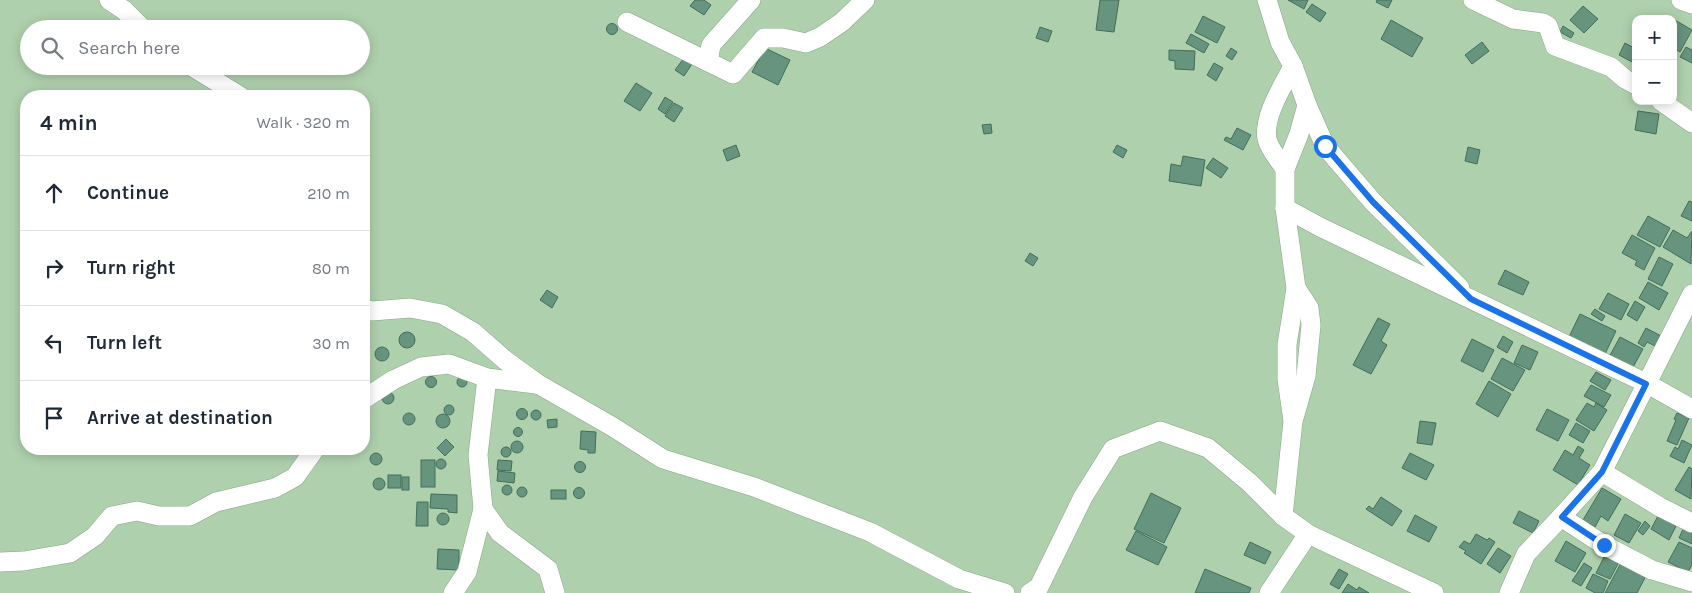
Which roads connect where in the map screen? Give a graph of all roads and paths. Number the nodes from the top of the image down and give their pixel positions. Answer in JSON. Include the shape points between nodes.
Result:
{"nodes":[{"id":1,"x":108,"y":0,"type":"edge"},
{"id":2,"x":751,"y":0,"type":"edge"},
{"id":3,"x":865,"y":0,"type":"edge"},
{"id":4,"x":1267,"y":0,"type":"edge"},
{"id":5,"x":1473,"y":0,"type":"edge"},
{"id":6,"x":1681,"y":0,"type":"edge"},
{"id":7,"x":1692,"y":4,"type":"edge"},
{"id":8,"x":135,"y":20,"type":"edge"},
{"id":9,"x":627,"y":22,"type":"dead end"},
{"id":10,"x":708,"y":62,"type":"junction"},
{"id":11,"x":1294,"y":66,"type":"junction"},
{"id":12,"x":206,"y":75,"type":"edge"},
{"id":13,"x":1632,"y":83,"type":"edge"},
{"id":14,"x":230,"y":90,"type":"edge"},
{"id":15,"x":1307,"y":105,"type":"junction"},
{"id":16,"x":1667,"y":105,"type":"edge"},
{"id":17,"x":1692,"y":123,"type":"edge"},
{"id":18,"x":1285,"y":169,"type":"junction"},
{"id":19,"x":1285,"y":208,"type":"junction"},
{"id":20,"x":1692,"y":294,"type":"edge"},
{"id":21,"x":1471,"y":299,"type":"junction"},
{"id":22,"x":370,"y":310,"type":"edge"},
{"id":23,"x":487,"y":378,"type":"junction"},
{"id":24,"x":538,"y":384,"type":"junction"},
{"id":25,"x":1646,"y":384,"type":"junction"},
{"id":26,"x":370,"y":395,"type":"edge"},
{"id":27,"x":1692,"y":409,"type":"edge"},
{"id":28,"x":311,"y":455,"type":"edge"},
{"id":29,"x":1602,"y":472,"type":"junction"},
{"id":30,"x":483,"y":509,"type":"junction"},
{"id":31,"x":1283,"y":516,"type":"junction"},
{"id":32,"x":1562,"y":517,"type":"junction"},
{"id":33,"x":1692,"y":523,"type":"edge"},
{"id":34,"x":1308,"y":534,"type":"junction"},
{"id":35,"x":0,"y":562,"type":"edge"},
{"id":36,"x":1692,"y":582,"type":"edge"},
{"id":37,"x":454,"y":593,"type":"edge"},
{"id":38,"x":555,"y":593,"type":"edge"},
{"id":39,"x":1005,"y":593,"type":"edge"},
{"id":40,"x":1030,"y":593,"type":"edge"},
{"id":41,"x":1269,"y":593,"type":"edge"},
{"id":42,"x":1434,"y":593,"type":"edge"},
{"id":43,"x":1509,"y":593,"type":"edge"}],
"edges":[{"from":1,"to":8,"type":"street"},
{"from":2,"to":10,"type":"street","via":[[711,45]]},
{"from":3,"to":10,"type":"street","via":[[842,22],[806,43],[764,38],[733,74]]},
{"from":4,"to":11,"type":"street","via":[[1280,42]]},
{"from":5,"to":13,"type":"street","via":[[1513,19],[1543,23],[1548,26],[1555,46],[1611,67]]},
{"from":6,"to":7,"type":"street"},
{"from":9,"to":10,"type":"street"},
{"from":11,"to":15,"type":"street"},
{"from":11,"to":18,"type":"street","via":[[1268,121],[1268,140]]},
{"from":12,"to":14,"type":"street"},
{"from":15,"to":18,"type":"street"},
{"from":15,"to":21,"type":"street","via":[[1325,146],[1373,202]]},
{"from":16,"to":17,"type":"street"},
{"from":18,"to":19,"type":"street"},
{"from":19,"to":21,"type":"street"},
{"from":19,"to":31,"type":"street","via":[[1296,288],[1288,345],[1287,370],[1293,421]]},
{"from":20,"to":25,"type":"street"},
{"from":21,"to":25,"type":"street"},
{"from":22,"to":24,"type":"street","via":[[410,308],[442,314],[473,332]]},
{"from":23,"to":24,"type":"street"},
{"from":23,"to":26,"type":"street","via":[[449,364],[420,367]]},
{"from":23,"to":30,"type":"street","via":[[478,455]]},
{"from":24,"to":39,"type":"street","via":[[663,459],[754,487],[870,532],[959,579]]},
{"from":25,"to":27,"type":"street"},
{"from":25,"to":29,"type":"street"},
{"from":28,"to":35,"type":"street","via":[[295,477],[276,488],[216,502],[190,516],[159,516],[137,511],[112,516],[95,536],[70,553]]},
{"from":29,"to":32,"type":"street"},
{"from":29,"to":33,"type":"street"},
{"from":30,"to":37,"type":"street","via":[[467,572]]},
{"from":30,"to":38,"type":"street","via":[[500,533],[548,569]]},
{"from":31,"to":34,"type":"street"},
{"from":31,"to":40,"type":"street","via":[[1208,448],[1160,431],[1112,449],[1083,497],[1039,587]]},
{"from":32,"to":36,"type":"street","via":[[1604,545],[1652,570]]},
{"from":32,"to":43,"type":"street","via":[[1526,554]]},
{"from":34,"to":41,"type":"street"},
{"from":34,"to":42,"type":"street"}]}
